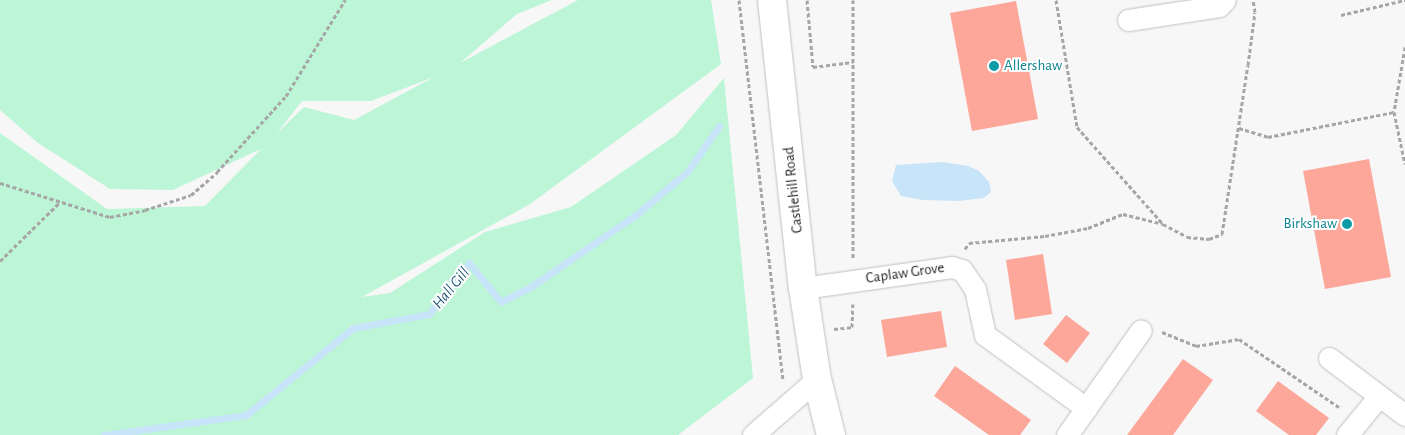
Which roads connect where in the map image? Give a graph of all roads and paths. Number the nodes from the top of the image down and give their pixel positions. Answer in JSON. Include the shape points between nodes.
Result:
{"nodes":[{"id":1,"x":345,"y":0,"type":"edge"},
{"id":2,"x":739,"y":0,"type":"edge"},
{"id":3,"x":772,"y":0,"type":"edge"},
{"id":4,"x":807,"y":0,"type":"edge"},
{"id":5,"x":853,"y":0,"type":"edge"},
{"id":6,"x":1056,"y":0,"type":"edge"},
{"id":7,"x":1225,"y":0,"type":"edge"},
{"id":8,"x":1253,"y":0,"type":"edge"},
{"id":9,"x":1405,"y":0,"type":"edge"},
{"id":10,"x":1341,"y":15,"type":"dead end"},
{"id":11,"x":1128,"y":20,"type":"dead end"},
{"id":12,"x":1405,"y":47,"type":"edge"},
{"id":13,"x":853,"y":62,"type":"junction"},
{"id":14,"x":1394,"y":112,"type":"junction"},
{"id":15,"x":1239,"y":128,"type":"junction"},
{"id":16,"x":1405,"y":164,"type":"edge"},
{"id":17,"x":0,"y":183,"type":"edge"},
{"id":18,"x":60,"y":202,"type":"junction"},
{"id":19,"x":1163,"y":224,"type":"junction"},
{"id":20,"x":0,"y":261,"type":"edge"},
{"id":21,"x":952,"y":267,"type":"junction"},
{"id":22,"x":854,"y":280,"type":"junction"},
{"id":23,"x":804,"y":288,"type":"junction"},
{"id":24,"x":1141,"y":330,"type":"joint"},
{"id":25,"x":810,"y":332,"type":"junction"},
{"id":26,"x":1329,"y":358,"type":"dead end"},
{"id":27,"x":818,"y":379,"type":"junction"},
{"id":28,"x":1379,"y":396,"type":"junction"},
{"id":29,"x":786,"y":404,"type":"junction"},
{"id":30,"x":1086,"y":408,"type":"junction"},
{"id":31,"x":1405,"y":415,"type":"edge"},
{"id":32,"x":1353,"y":428,"type":"edge"},
{"id":33,"x":753,"y":435,"type":"edge"},
{"id":34,"x":831,"y":435,"type":"edge"},
{"id":35,"x":1067,"y":435,"type":"edge"}],
"edges":[{"from":1,"to":18,"type":"path","via":[[286,96],[217,172],[191,195],[110,217]]},
{"from":2,"to":29,"type":"path"},
{"from":3,"to":23,"type":"main road","name":"Castlehill Road"},
{"from":4,"to":13,"type":"path","via":[[813,67]]},
{"from":5,"to":13,"type":"path"},
{"from":6,"to":19,"type":"path","via":[[1076,127]]},
{"from":7,"to":11,"type":"street","via":[[1219,6]]},
{"from":8,"to":15,"type":"path","via":[[1255,12]]},
{"from":9,"to":10,"type":"path"},
{"from":12,"to":14,"type":"path"},
{"from":13,"to":22,"type":"path"},
{"from":14,"to":15,"type":"path","via":[[1268,137]]},
{"from":14,"to":16,"type":"path"},
{"from":15,"to":19,"type":"path","via":[[1222,234],[1209,239],[1187,237]]},
{"from":17,"to":18,"type":"path"},
{"from":18,"to":20,"type":"path"},
{"from":19,"to":21,"type":"path","via":[[1123,214],[1088,228],[1046,236],[969,243]]},
{"from":21,"to":22,"type":"street","name":"Caplaw Grove"},
{"from":21,"to":30,"type":"street","name":"Caplaw Grove","via":[[971,279],[986,335]]},
{"from":22,"to":23,"type":"street","name":"Caplaw Grove"},
{"from":22,"to":25,"type":"path","via":[[852,327]]},
{"from":23,"to":25,"type":"main road","name":"Castlehill Road"},
{"from":24,"to":30,"type":"street"},
{"from":24,"to":32,"type":"path","via":[[1169,332],[1196,346],[1239,339]]},
{"from":25,"to":27,"type":"main road","name":"Castlehill Road"},
{"from":26,"to":28,"type":"street"},
{"from":27,"to":29,"type":"street"},
{"from":27,"to":34,"type":"main road","name":"Castlehill Road"},
{"from":28,"to":31,"type":"street"},
{"from":28,"to":32,"type":"street"},
{"from":29,"to":33,"type":"street"},
{"from":30,"to":35,"type":"street"}]}
